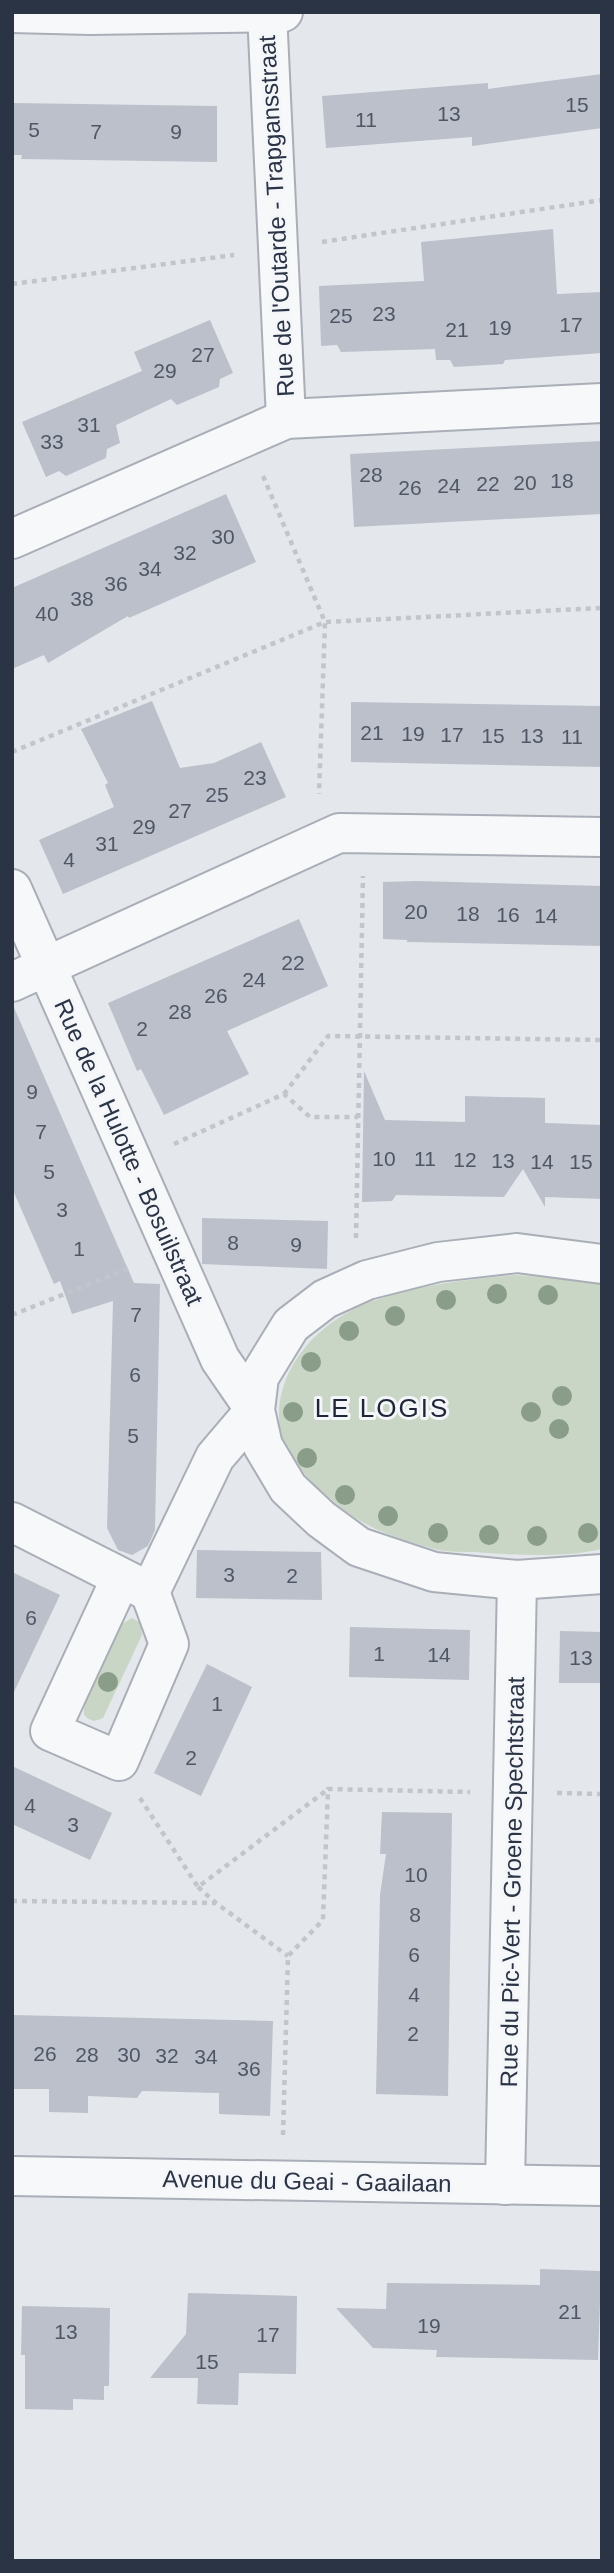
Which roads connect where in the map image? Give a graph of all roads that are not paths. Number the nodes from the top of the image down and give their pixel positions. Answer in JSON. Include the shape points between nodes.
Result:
{"nodes":[{"id":1,"x":12,"y":13,"type":"edge"},
{"id":2,"x":273,"y":13,"type":"edge"},
{"id":3,"x":602,"y":403,"type":"edge"},
{"id":4,"x":286,"y":419,"type":"junction"},
{"id":5,"x":12,"y":539,"type":"edge"},
{"id":6,"x":602,"y":837,"type":"edge"},
{"id":7,"x":12,"y":888,"type":"edge"},
{"id":8,"x":48,"y":967,"type":"junction"},
{"id":9,"x":12,"y":982,"type":"edge"},
{"id":10,"x":602,"y":1264,"type":"edge"},
{"id":11,"x":255,"y":1410,"type":"junction"},
{"id":12,"x":12,"y":1522,"type":"edge"},
{"id":13,"x":602,"y":1574,"type":"edge"},
{"id":14,"x":517,"y":1580,"type":"junction"},
{"id":15,"x":12,"y":2176,"type":"edge"},
{"id":16,"x":505,"y":2185,"type":"junction"},
{"id":17,"x":602,"y":2186,"type":"edge"}],
"edges":[{"from":1,"to":2,"type":"street"},
{"from":2,"to":4,"type":"street","name":"Rue de l'Outarde - Trapgansstraat"},
{"from":3,"to":4,"type":"street"},
{"from":4,"to":5,"type":"street"},
{"from":6,"to":8,"type":"street","via":[[339,833]]},
{"from":7,"to":8,"type":"street","name":"Rue de la Hulotte - Bosuilstraat"},
{"from":8,"to":9,"type":"street"},
{"from":8,"to":11,"type":"street","name":"Rue de la Hulotte - Bosuilstraat","via":[[220,1359]]},
{"from":10,"to":11,"type":"street","via":[[517,1253],[438,1262],[367,1280],[325,1299],[291,1325],[260,1377]]},
{"from":11,"to":12,"type":"street","via":[[215,1457],[135,1585]]},
{"from":11,"to":14,"type":"street","via":[[263,1447],[288,1488],[359,1547],[434,1572]]},
{"from":13,"to":14,"type":"street"},
{"from":14,"to":16,"type":"street","name":"Rue du Pic-Vert - Groene Spechtstraat"},
{"from":15,"to":16,"type":"street","name":"Avenue du Geai - Gaailaan"},
{"from":16,"to":17,"type":"street","name":"Avenue du Geai - Gaailaan"}]}
